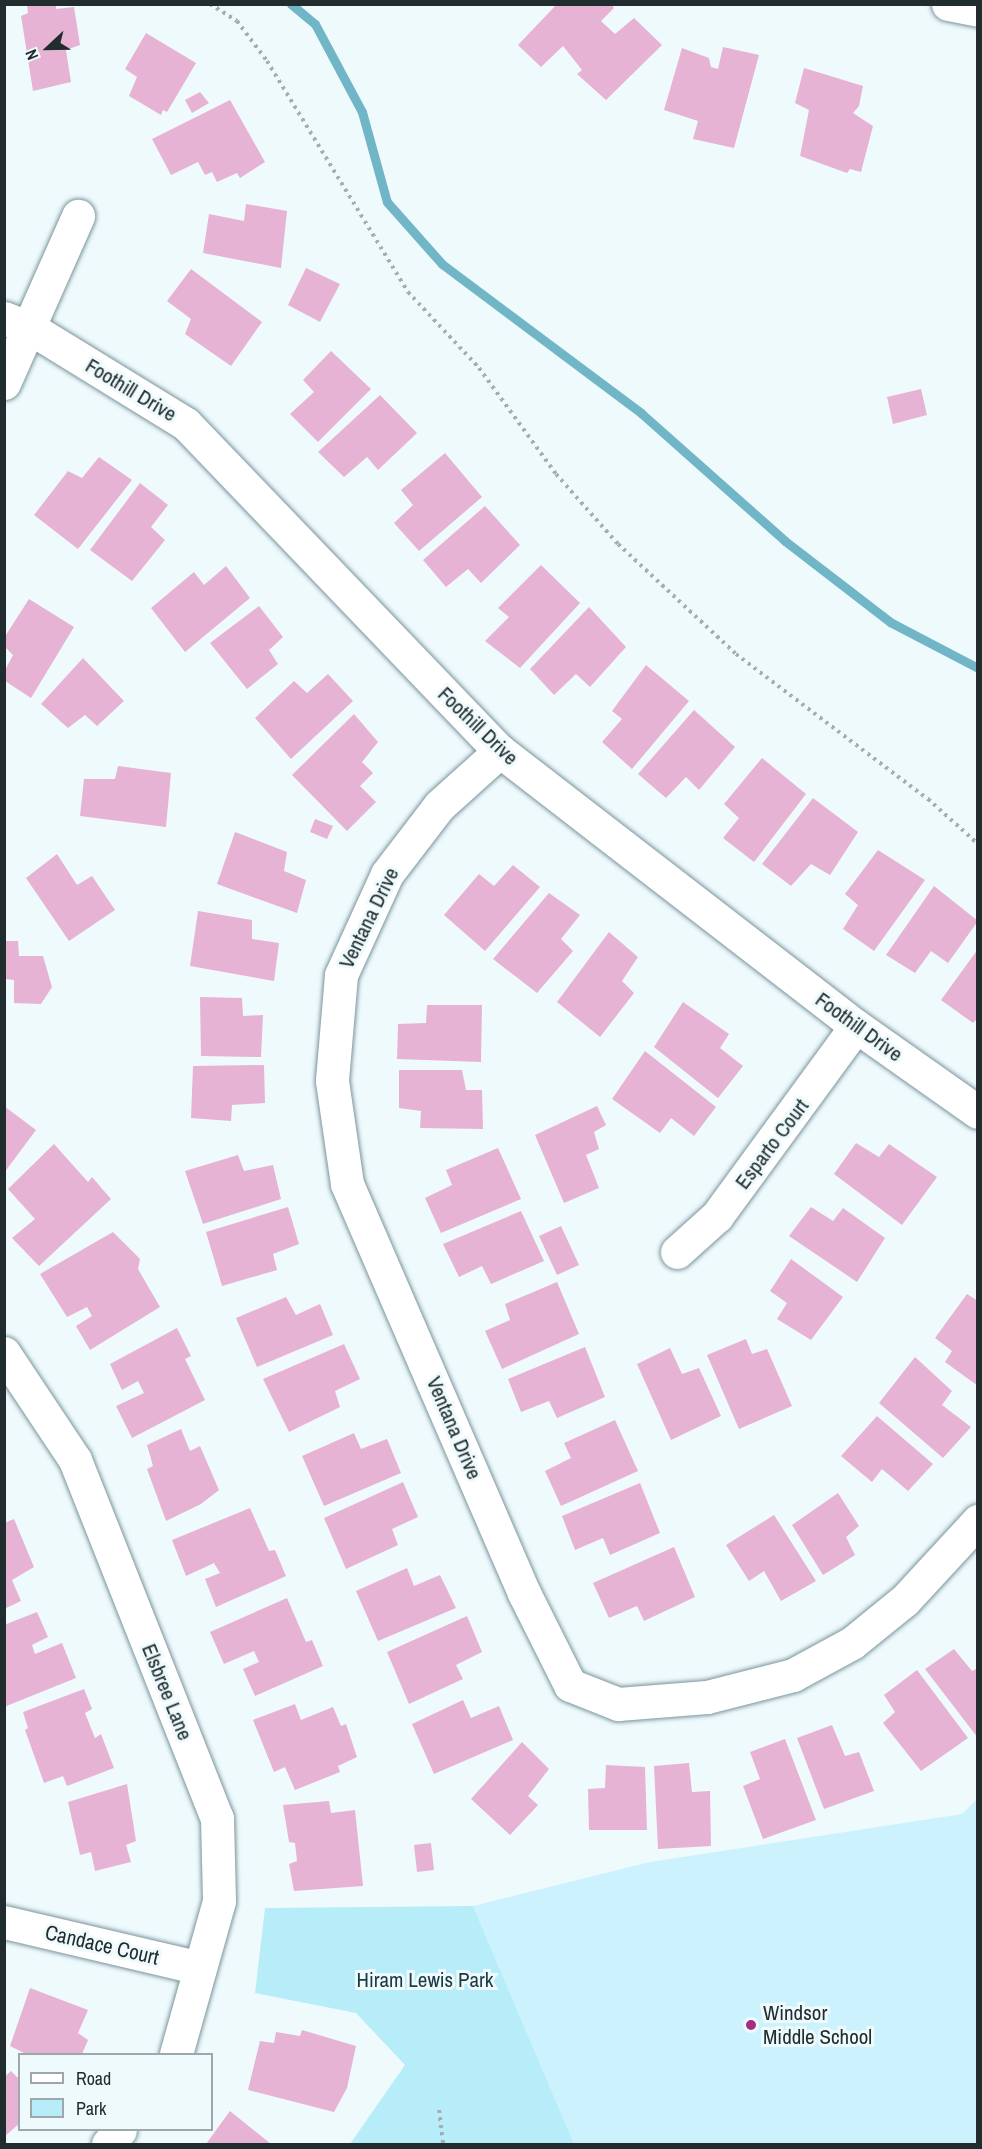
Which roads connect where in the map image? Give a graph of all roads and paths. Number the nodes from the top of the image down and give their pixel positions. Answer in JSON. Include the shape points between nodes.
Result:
{"nodes":[{"id":1,"x":210,"y":4,"type":"edge"},
{"id":2,"x":948,"y":4,"type":"edge"},
{"id":3,"x":978,"y":10,"type":"edge"},
{"id":4,"x":78,"y":216,"type":"dead end"},
{"id":5,"x":17,"y":323,"type":"edge"},
{"id":6,"x":4,"y":383,"type":"edge"},
{"id":7,"x":500,"y":751,"type":"junction"},
{"id":8,"x":978,"y":844,"type":"edge"},
{"id":9,"x":856,"y":1026,"type":"junction"},
{"id":10,"x":978,"y":1112,"type":"edge"},
{"id":11,"x":677,"y":1252,"type":"dead end"},
{"id":12,"x":4,"y":1353,"type":"edge"},
{"id":13,"x":978,"y":1521,"type":"edge"},
{"id":14,"x":4,"y":1922,"type":"edge"},
{"id":15,"x":200,"y":1968,"type":"junction"},
{"id":16,"x":177,"y":2053,"type":"edge"},
{"id":17,"x":439,"y":2110,"type":"dead end"},
{"id":18,"x":119,"y":2131,"type":"edge"},
{"id":19,"x":108,"y":2145,"type":"edge"},
{"id":20,"x":443,"y":2145,"type":"edge"}],
"edges":[{"from":1,"to":8,"type":"path","via":[[237,21],[267,61],[408,292],[479,368],[556,474],[618,544],[736,654],[928,799]]},
{"from":2,"to":3,"type":"street"},
{"from":4,"to":5,"type":"street"},
{"from":5,"to":6,"type":"street"},
{"from":5,"to":7,"type":"street","name":"Foothill Drive","via":[[186,424]]},
{"from":7,"to":9,"type":"street","name":"Foothill Drive"},
{"from":7,"to":13,"type":"street","name":"Ventana Drive","via":[[439,806],[387,874],[341,975],[332,1081],[347,1184],[524,1593],[570,1685],[618,1704],[706,1697],[794,1675],[852,1643],[905,1600]]},
{"from":9,"to":10,"type":"street","name":"Foothill Drive"},
{"from":9,"to":11,"type":"street","name":"Esparto Court","via":[[717,1216]]},
{"from":12,"to":15,"type":"street","name":"Elsbree Lane","via":[[75,1460],[217,1818],[219,1901]]},
{"from":14,"to":15,"type":"street","name":"Candace Court"},
{"from":15,"to":16,"type":"street","name":"Elsbree Lane"},
{"from":17,"to":20,"type":"path"},
{"from":18,"to":19,"type":"street"}]}
